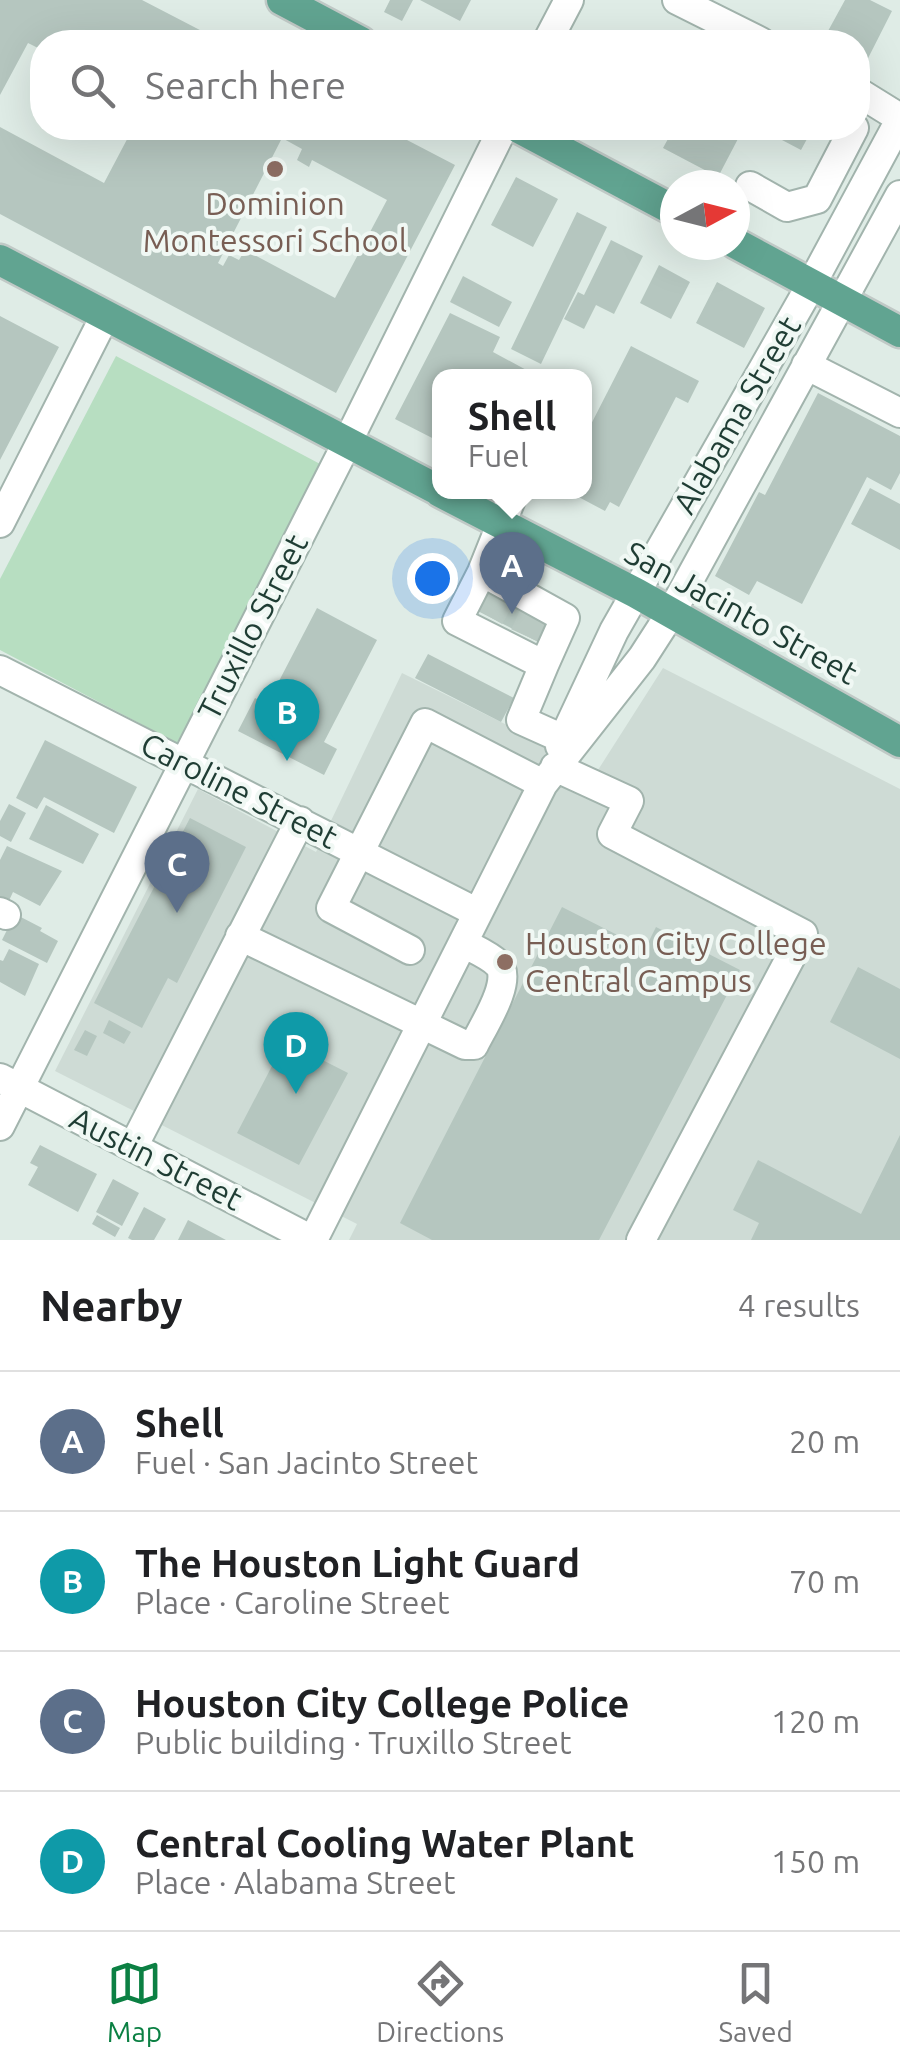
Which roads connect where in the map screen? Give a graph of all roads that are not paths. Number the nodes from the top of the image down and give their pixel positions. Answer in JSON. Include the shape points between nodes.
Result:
{"nodes":[{"id":1,"x":282,"y":0,"type":"edge"},
{"id":2,"x":569,"y":0,"type":"edge"},
{"id":3,"x":678,"y":0,"type":"edge"},
{"id":4,"x":338,"y":30,"type":"edge"},
{"id":5,"x":553,"y":30,"type":"edge"},
{"id":6,"x":737,"y":30,"type":"edge"},
{"id":7,"x":870,"y":107,"type":"edge"},
{"id":8,"x":900,"y":119,"type":"edge"},
{"id":9,"x":497,"y":140,"type":"edge"},
{"id":10,"x":542,"y":140,"type":"edge"},
{"id":11,"x":848,"y":140,"type":"edge"},
{"id":12,"x":750,"y":186,"type":"dead end"},
{"id":13,"x":900,"y":195,"type":"edge"},
{"id":14,"x":660,"y":203,"type":"edge"},
{"id":15,"x":750,"y":252,"type":"edge"},
{"id":16,"x":0,"y":260,"type":"edge"},
{"id":17,"x":811,"y":284,"type":"junction"},
{"id":18,"x":841,"y":300,"type":"junction"},
{"id":19,"x":104,"y":316,"type":"junction"},
{"id":20,"x":900,"y":332,"type":"edge"},
{"id":21,"x":806,"y":366,"type":"junction"},
{"id":22,"x":900,"y":413,"type":"edge"},
{"id":23,"x":347,"y":443,"type":"junction"},
{"id":24,"x":432,"y":487,"type":"edge"},
{"id":25,"x":455,"y":499,"type":"edge"},
{"id":26,"x":511,"y":499,"type":"edge"},
{"id":27,"x":0,"y":523,"type":"edge"},
{"id":28,"x":500,"y":523,"type":"junction"},
{"id":29,"x":482,"y":572,"type":"junction"},
{"id":30,"x":636,"y":593,"type":"junction"},
{"id":31,"x":496,"y":608,"type":"junction"},
{"id":32,"x":672,"y":613,"type":"junction"},
{"id":33,"x":529,"y":625,"type":"junction"},
{"id":34,"x":544,"y":666,"type":"junction"},
{"id":35,"x":0,"y":670,"type":"edge"},
{"id":36,"x":897,"y":734,"type":"edge"},
{"id":37,"x":561,"y":738,"type":"junction"},
{"id":38,"x":183,"y":763,"type":"junction"},
{"id":39,"x":549,"y":775,"type":"junction"},
{"id":40,"x":300,"y":821,"type":"junction"},
{"id":41,"x":359,"y":852,"type":"junction"},
{"id":42,"x":478,"y":912,"type":"junction"},
{"id":43,"x":240,"y":936,"type":"junction"},
{"id":44,"x":463,"y":943,"type":"junction"},
{"id":45,"x":410,"y":950,"type":"dead end"},
{"id":46,"x":422,"y":1025,"type":"junction"},
{"id":47,"x":10,"y":1084,"type":"edge"},
{"id":48,"x":0,"y":1126,"type":"edge"},
{"id":49,"x":134,"y":1147,"type":"junction"},
{"id":50,"x":313,"y":1240,"type":"edge"},
{"id":51,"x":641,"y":1240,"type":"edge"}],
"edges":[{"from":1,"to":4,"type":"main road"},
{"from":2,"to":5,"type":"street"},
{"from":3,"to":6,"type":"street"},
{"from":7,"to":8,"type":"street"},
{"from":8,"to":17,"type":"street","name":"Alabama Street"},
{"from":9,"to":23,"type":"street","name":"Truxillo Street"},
{"from":10,"to":14,"type":"main road"},
{"from":11,"to":12,"type":"street","via":[[817,199],[786,207]]},
{"from":13,"to":18,"type":"street","name":"Alabama Street"},
{"from":15,"to":17,"type":"main road"},
{"from":16,"to":19,"type":"main road","name":"San Jacinto Street"},
{"from":17,"to":18,"type":"main road"},
{"from":17,"to":30,"type":"street","name":"Alabama Street"},
{"from":18,"to":20,"type":"main road"},
{"from":18,"to":21,"type":"street","name":"Alabama Street"},
{"from":19,"to":23,"type":"main road","name":"San Jacinto Street"},
{"from":19,"to":27,"type":"street"},
{"from":21,"to":22,"type":"street"},
{"from":21,"to":32,"type":"street","name":"Alabama Street"},
{"from":23,"to":24,"type":"main road","name":"San Jacinto Street"},
{"from":23,"to":38,"type":"street","name":"Truxillo Street"},
{"from":25,"to":28,"type":"main road","name":"San Jacinto Street"},
{"from":26,"to":28,"type":"street"},
{"from":28,"to":29,"type":"street"},
{"from":28,"to":30,"type":"main road","name":"San Jacinto Street"},
{"from":29,"to":31,"type":"street"},
{"from":29,"to":31,"type":"street","via":[[457,621]]},
{"from":30,"to":32,"type":"main road","name":"San Jacinto Street"},
{"from":30,"to":37,"type":"street","name":"Alabama Street"},
{"from":31,"to":33,"type":"street"},
{"from":31,"to":33,"type":"street"},
{"from":32,"to":36,"type":"main road","name":"San Jacinto Street"},
{"from":32,"to":39,"type":"street","name":"Alabama Street"},
{"from":33,"to":34,"type":"street"},
{"from":33,"to":34,"type":"street","via":[[566,618]]},
{"from":34,"to":37,"type":"street","via":[[521,720]]},
{"from":35,"to":38,"type":"street","name":"Caroline Street"},
{"from":37,"to":39,"type":"street","name":"Alabama Street"},
{"from":38,"to":40,"type":"street","name":"Caroline Street"},
{"from":38,"to":47,"type":"street","name":"Truxillo Street"},
{"from":39,"to":41,"type":"street","via":[[425,723]]},
{"from":39,"to":42,"type":"street","name":"Alabama Street"},
{"from":39,"to":51,"type":"street","via":[[629,801],[612,834],[803,934]]},
{"from":40,"to":41,"type":"street","name":"Caroline Street"},
{"from":40,"to":43,"type":"street"},
{"from":41,"to":42,"type":"street","name":"Caroline Street"},
{"from":41,"to":45,"type":"street","via":[[331,908]]},
{"from":42,"to":44,"type":"street","name":"Alabama Street"},
{"from":43,"to":46,"type":"street"},
{"from":43,"to":49,"type":"street"},
{"from":44,"to":46,"type":"street","name":"Alabama Street"},
{"from":44,"to":46,"type":"street","via":[[502,972],[499,995],[474,1045]]},
{"from":46,"to":50,"type":"street","name":"Alabama Street"},
{"from":47,"to":48,"type":"street","name":"Truxillo Street"},
{"from":47,"to":49,"type":"street","name":"Austin Street"},
{"from":49,"to":50,"type":"street","name":"Austin Street"}]}
